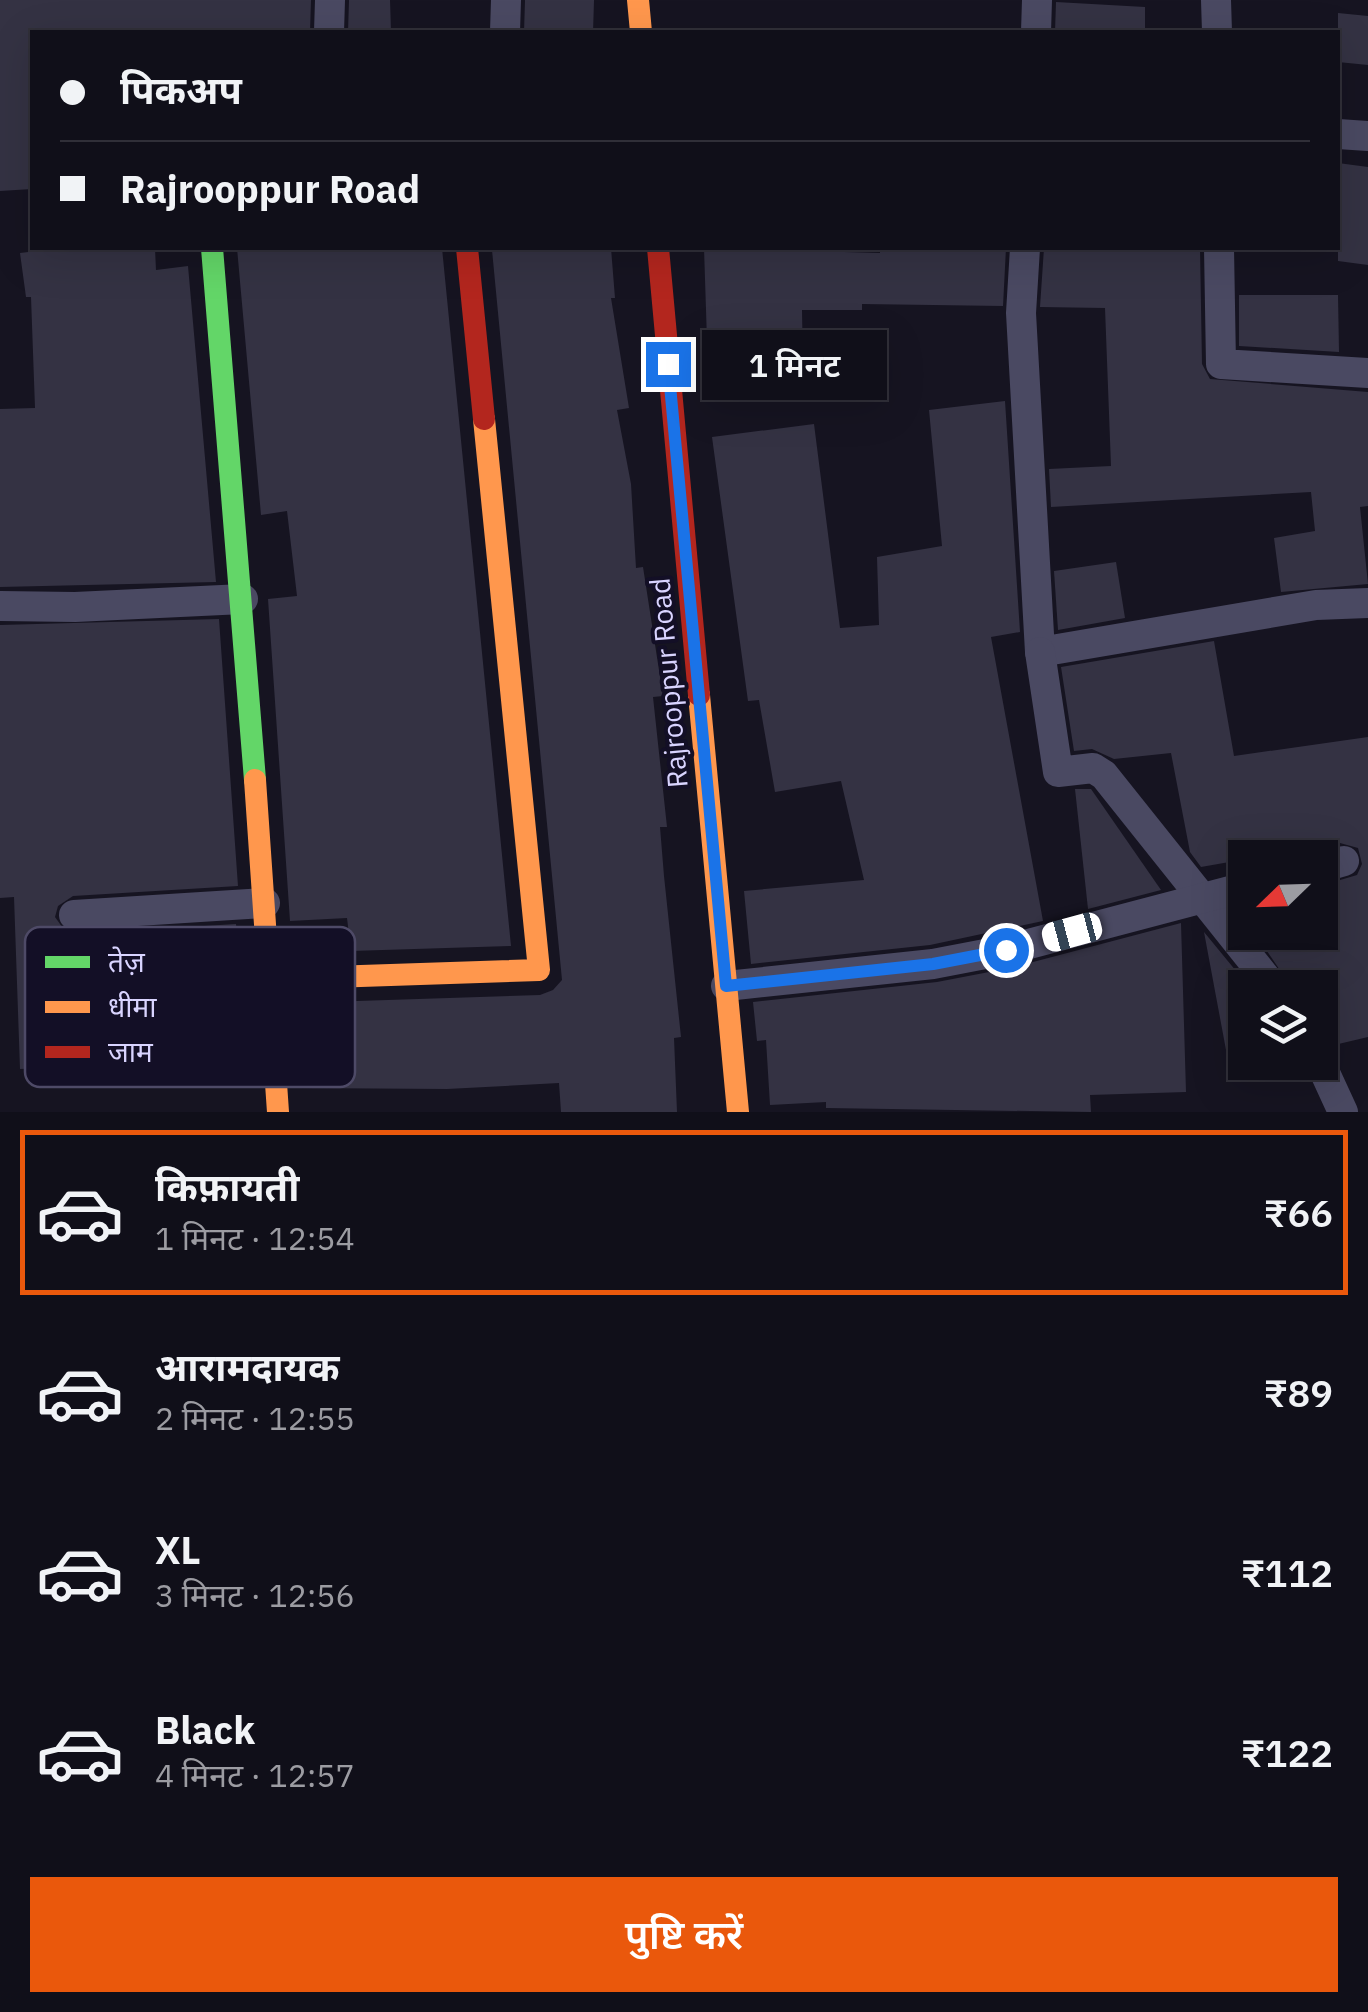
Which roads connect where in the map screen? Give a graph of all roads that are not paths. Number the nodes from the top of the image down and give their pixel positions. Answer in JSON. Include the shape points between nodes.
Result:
{"nodes":[{"id":1,"x":330,"y":0,"type":"edge"},
{"id":2,"x":506,"y":0,"type":"edge"},
{"id":3,"x":638,"y":0,"type":"edge"},
{"id":4,"x":1037,"y":0,"type":"edge"},
{"id":5,"x":1216,"y":0,"type":"edge"},
{"id":6,"x":329,"y":30,"type":"edge"},
{"id":7,"x":505,"y":30,"type":"edge"},
{"id":8,"x":640,"y":30,"type":"edge"},
{"id":9,"x":1036,"y":30,"type":"edge"},
{"id":10,"x":1217,"y":30,"type":"edge"},
{"id":11,"x":1340,"y":134,"type":"edge"},
{"id":12,"x":1368,"y":136,"type":"edge"},
{"id":13,"x":212,"y":250,"type":"edge"},
{"id":14,"x":467,"y":250,"type":"edge"},
{"id":15,"x":658,"y":250,"type":"edge"},
{"id":16,"x":1024,"y":250,"type":"edge"},
{"id":17,"x":1219,"y":250,"type":"edge"},
{"id":18,"x":1368,"y":374,"type":"edge"},
{"id":19,"x":243,"y":599,"type":"junction"},
{"id":20,"x":1368,"y":604,"type":"edge"},
{"id":21,"x":0,"y":606,"type":"edge"},
{"id":22,"x":1040,"y":652,"type":"junction"},
{"id":23,"x":1228,"y":891,"type":"edge"},
{"id":24,"x":1203,"y":898,"type":"junction"},
{"id":25,"x":265,"y":903,"type":"junction"},
{"id":26,"x":74,"y":916,"type":"dead end"},
{"id":27,"x":267,"y":927,"type":"edge"},
{"id":28,"x":1260,"y":970,"type":"edge"},
{"id":29,"x":355,"y":976,"type":"edge"},
{"id":30,"x":726,"y":986,"type":"junction"},
{"id":31,"x":1328,"y":1080,"type":"edge"},
{"id":32,"x":277,"y":1087,"type":"edge"},
{"id":33,"x":278,"y":1112,"type":"edge"},
{"id":34,"x":738,"y":1112,"type":"edge"},
{"id":35,"x":1342,"y":1112,"type":"edge"}],
"edges":[{"from":1,"to":6,"type":"street"},
{"from":2,"to":7,"type":"street"},
{"from":3,"to":8,"type":"street"},
{"from":4,"to":9,"type":"street"},
{"from":5,"to":10,"type":"street"},
{"from":11,"to":12,"type":"street"},
{"from":13,"to":19,"type":"street"},
{"from":14,"to":29,"type":"street","via":[[539,970]]},
{"from":15,"to":30,"type":"street","name":"Rajrooppur Road"},
{"from":16,"to":22,"type":"street","via":[[1021,313]]},
{"from":17,"to":18,"type":"street","via":[[1220,364]]},
{"from":19,"to":21,"type":"street"},
{"from":19,"to":25,"type":"street"},
{"from":20,"to":22,"type":"street","via":[[1316,606]]},
{"from":22,"to":24,"type":"street","via":[[1058,772],[1093,768],[1104,775]]},
{"from":23,"to":24,"type":"street"},
{"from":24,"to":28,"type":"street"},
{"from":24,"to":30,"type":"street","via":[[933,964]]},
{"from":25,"to":26,"type":"street"},
{"from":25,"to":27,"type":"street"},
{"from":30,"to":34,"type":"street","name":"Rajrooppur Road"},
{"from":31,"to":35,"type":"street"},
{"from":32,"to":33,"type":"street"}]}
